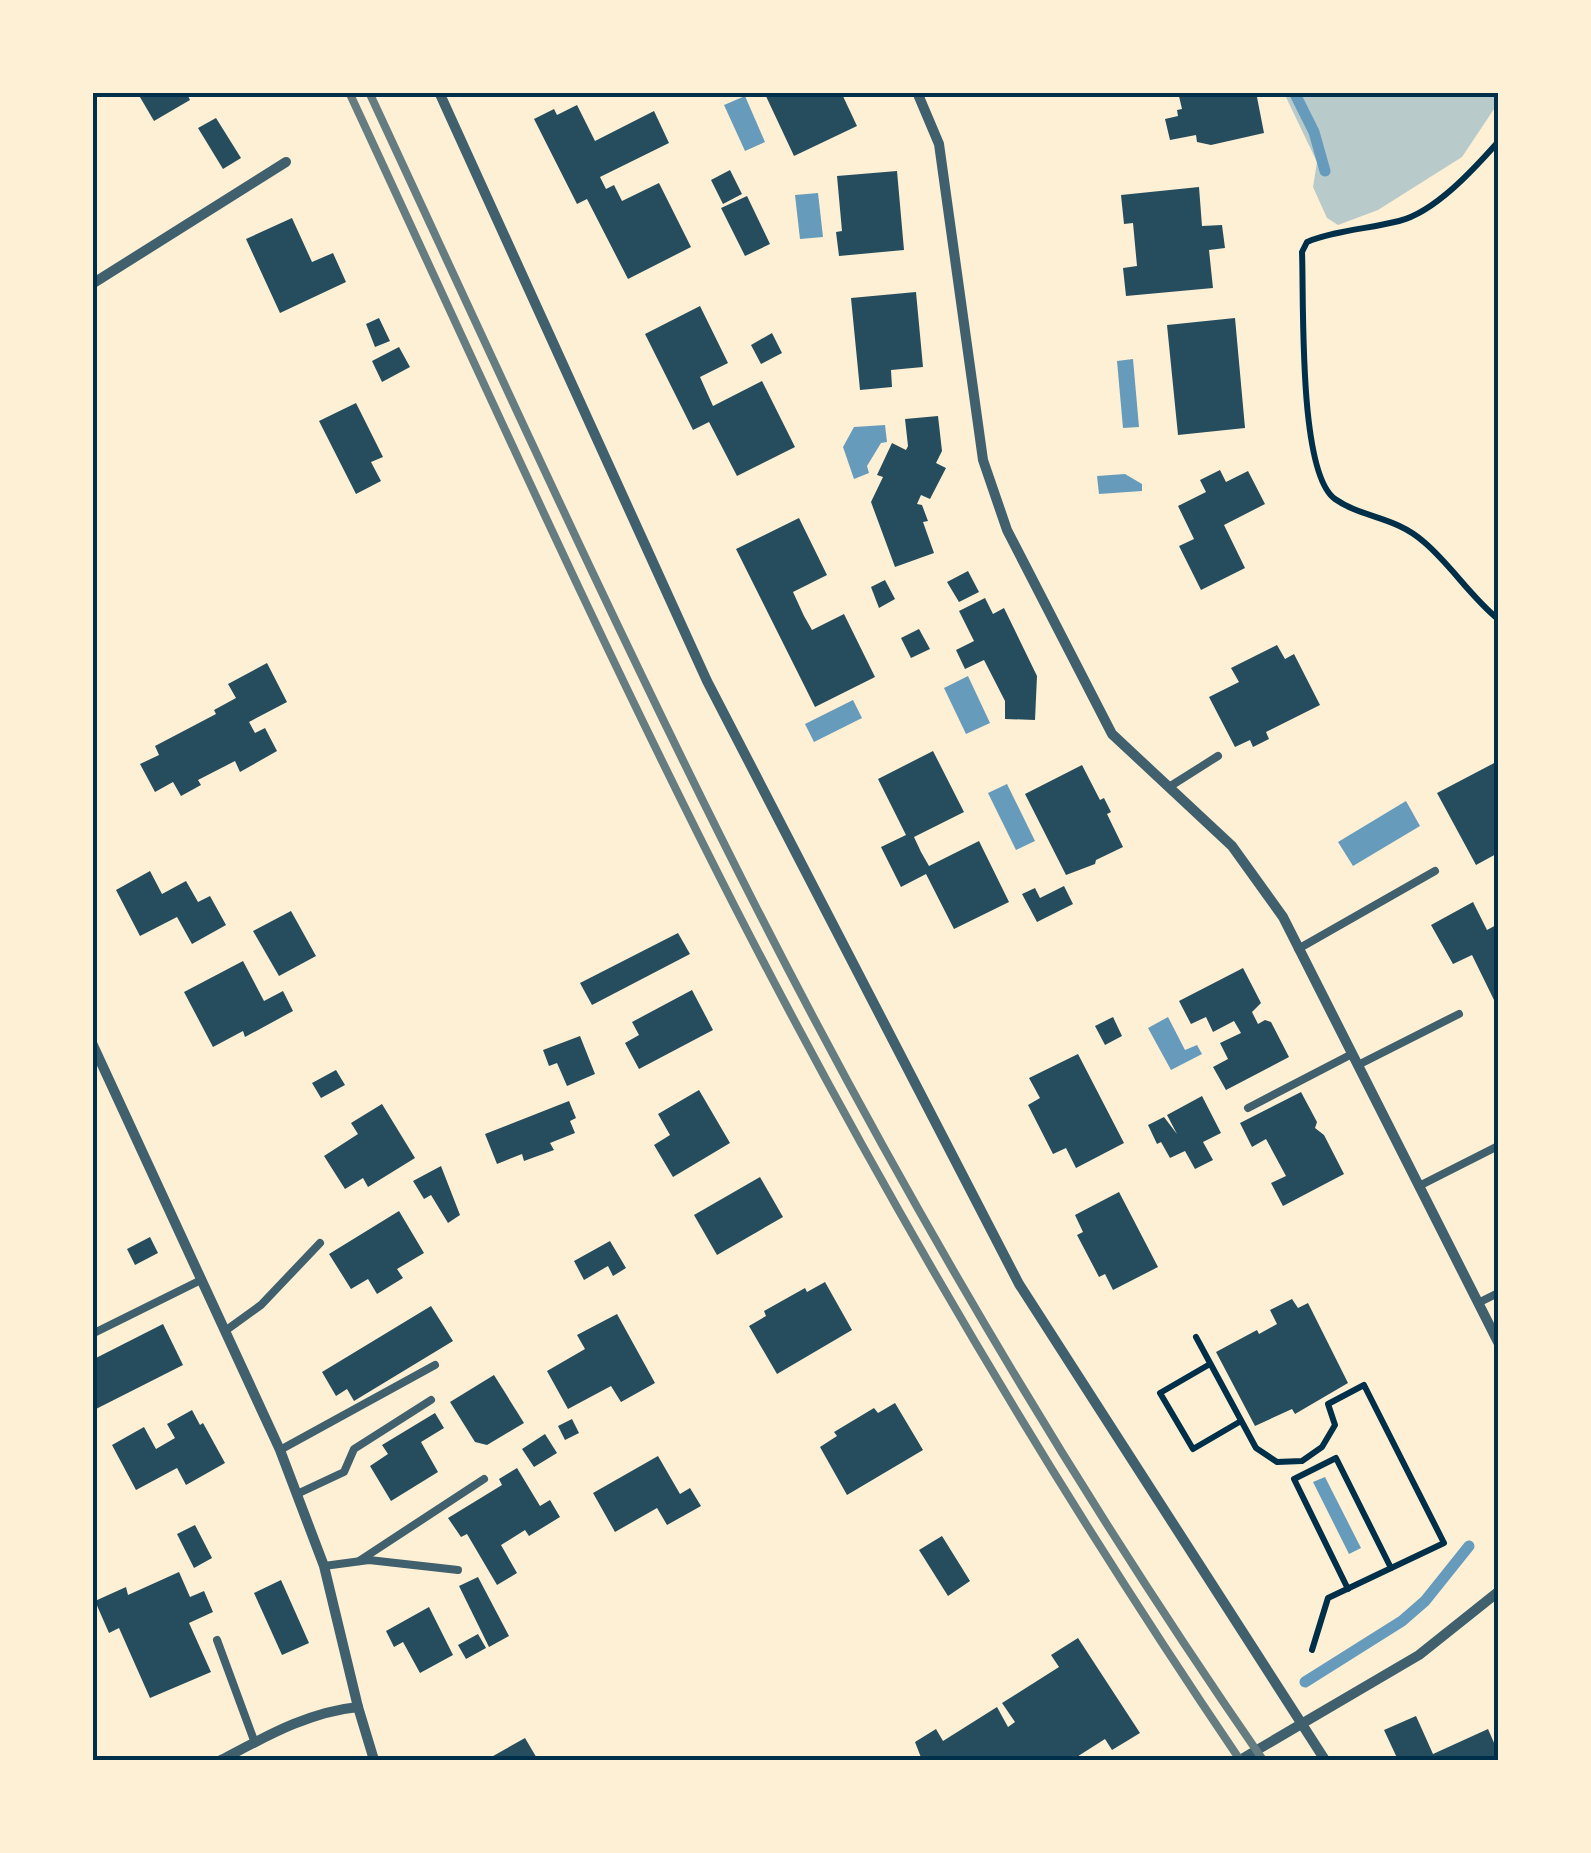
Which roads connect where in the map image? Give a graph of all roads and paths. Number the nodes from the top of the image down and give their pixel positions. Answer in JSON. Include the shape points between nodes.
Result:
{"nodes":[{"id":1,"x":439,"y":92,"type":"edge"},
{"id":2,"x":917,"y":92,"type":"edge"},
{"id":3,"x":1498,"y":142,"type":"edge"},
{"id":4,"x":286,"y":162,"type":"dead end"},
{"id":5,"x":92,"y":284,"type":"edge"},
{"id":6,"x":1498,"y":619,"type":"edge"},
{"id":7,"x":1218,"y":756,"type":"dead end"},
{"id":8,"x":1169,"y":788,"type":"junction"},
{"id":9,"x":1435,"y":871,"type":"dead end"},
{"id":10,"x":1298,"y":948,"type":"junction"},
{"id":11,"x":1459,"y":1014,"type":"dead end"},
{"id":12,"x":92,"y":1043,"type":"edge"},
{"id":13,"x":1352,"y":1054,"type":"junction"},
{"id":14,"x":1358,"y":1065,"type":"junction"},
{"id":15,"x":1248,"y":1108,"type":"dead end"},
{"id":16,"x":1498,"y":1146,"type":"edge"},
{"id":17,"x":1419,"y":1186,"type":"junction"},
{"id":18,"x":320,"y":1244,"type":"dead end"},
{"id":19,"x":201,"y":1280,"type":"junction"},
{"id":20,"x":1498,"y":1293,"type":"edge"},
{"id":21,"x":1478,"y":1303,"type":"junction"},
{"id":22,"x":225,"y":1331,"type":"junction"},
{"id":23,"x":92,"y":1334,"type":"edge"},
{"id":24,"x":1196,"y":1337,"type":"dead end"},
{"id":25,"x":1498,"y":1342,"type":"edge"},
{"id":26,"x":1210,"y":1364,"type":"junction"},
{"id":27,"x":435,"y":1365,"type":"dead end"},
{"id":28,"x":432,"y":1400,"type":"dead end"},
{"id":29,"x":1242,"y":1421,"type":"junction"},
{"id":30,"x":280,"y":1450,"type":"junction"},
{"id":31,"x":484,"y":1478,"type":"dead end"},
{"id":32,"x":297,"y":1494,"type":"junction"},
{"id":33,"x":359,"y":1562,"type":"junction"},
{"id":34,"x":324,"y":1566,"type":"junction"},
{"id":35,"x":1391,"y":1568,"type":"junction"},
{"id":36,"x":458,"y":1570,"type":"dead end"},
{"id":37,"x":1348,"y":1589,"type":"junction"},
{"id":38,"x":1498,"y":1592,"type":"edge"},
{"id":39,"x":217,"y":1640,"type":"dead end"},
{"id":40,"x":1312,"y":1650,"type":"dead end"},
{"id":41,"x":358,"y":1707,"type":"junction"},
{"id":42,"x":1300,"y":1725,"type":"junction"},
{"id":43,"x":255,"y":1742,"type":"junction"},
{"id":44,"x":221,"y":1760,"type":"edge"},
{"id":45,"x":374,"y":1760,"type":"edge"},
{"id":46,"x":1240,"y":1760,"type":"edge"},
{"id":47,"x":1325,"y":1760,"type":"edge"}],
"edges":[{"from":1,"to":42,"type":"street","via":[[707,681],[1019,1284]]},
{"from":2,"to":8,"type":"street","via":[[939,144],[983,460],[1007,530],[1112,734]]},
{"from":3,"to":6,"type":"path","via":[[1449,192],[1414,216],[1322,236],[1306,242],[1302,252],[1310,443],[1322,484],[1337,501],[1425,542]]},
{"from":4,"to":5,"type":"street"},
{"from":7,"to":8,"type":"lane"},
{"from":8,"to":10,"type":"street","via":[[1232,846]]},
{"from":9,"to":10,"type":"lane"},
{"from":10,"to":13,"type":"street"},
{"from":11,"to":14,"type":"lane"},
{"from":12,"to":19,"type":"street"},
{"from":13,"to":14,"type":"street"},
{"from":13,"to":15,"type":"lane"},
{"from":14,"to":17,"type":"street"},
{"from":16,"to":17,"type":"lane"},
{"from":17,"to":21,"type":"street"},
{"from":18,"to":22,"type":"lane","via":[[261,1305]]},
{"from":19,"to":22,"type":"street"},
{"from":19,"to":23,"type":"lane"},
{"from":20,"to":21,"type":"lane"},
{"from":21,"to":25,"type":"street"},
{"from":22,"to":30,"type":"street"},
{"from":24,"to":26,"type":"path"},
{"from":26,"to":29,"type":"path"},
{"from":26,"to":29,"type":"path","via":[[1160,1392],[1193,1449]]},
{"from":27,"to":30,"type":"lane"},
{"from":28,"to":32,"type":"lane","via":[[354,1449],[344,1472]]},
{"from":29,"to":35,"type":"path","via":[[1256,1448],[1277,1462],[1302,1461],[1322,1447],[1335,1425],[1328,1404],[1364,1386],[1444,1543]]},
{"from":30,"to":32,"type":"street"},
{"from":31,"to":33,"type":"lane"},
{"from":32,"to":34,"type":"street"},
{"from":33,"to":34,"type":"lane"},
{"from":33,"to":36,"type":"lane"},
{"from":34,"to":41,"type":"street"},
{"from":35,"to":37,"type":"path"},
{"from":35,"to":37,"type":"path","via":[[1336,1458],[1294,1478]]},
{"from":37,"to":40,"type":"path","via":[[1328,1598]]},
{"from":38,"to":42,"type":"street","via":[[1419,1655]]},
{"from":39,"to":43,"type":"lane"},
{"from":41,"to":43,"type":"street","via":[[290,1724]]},
{"from":41,"to":45,"type":"street"},
{"from":42,"to":46,"type":"street"},
{"from":42,"to":47,"type":"street"},
{"from":43,"to":44,"type":"street"}]}
